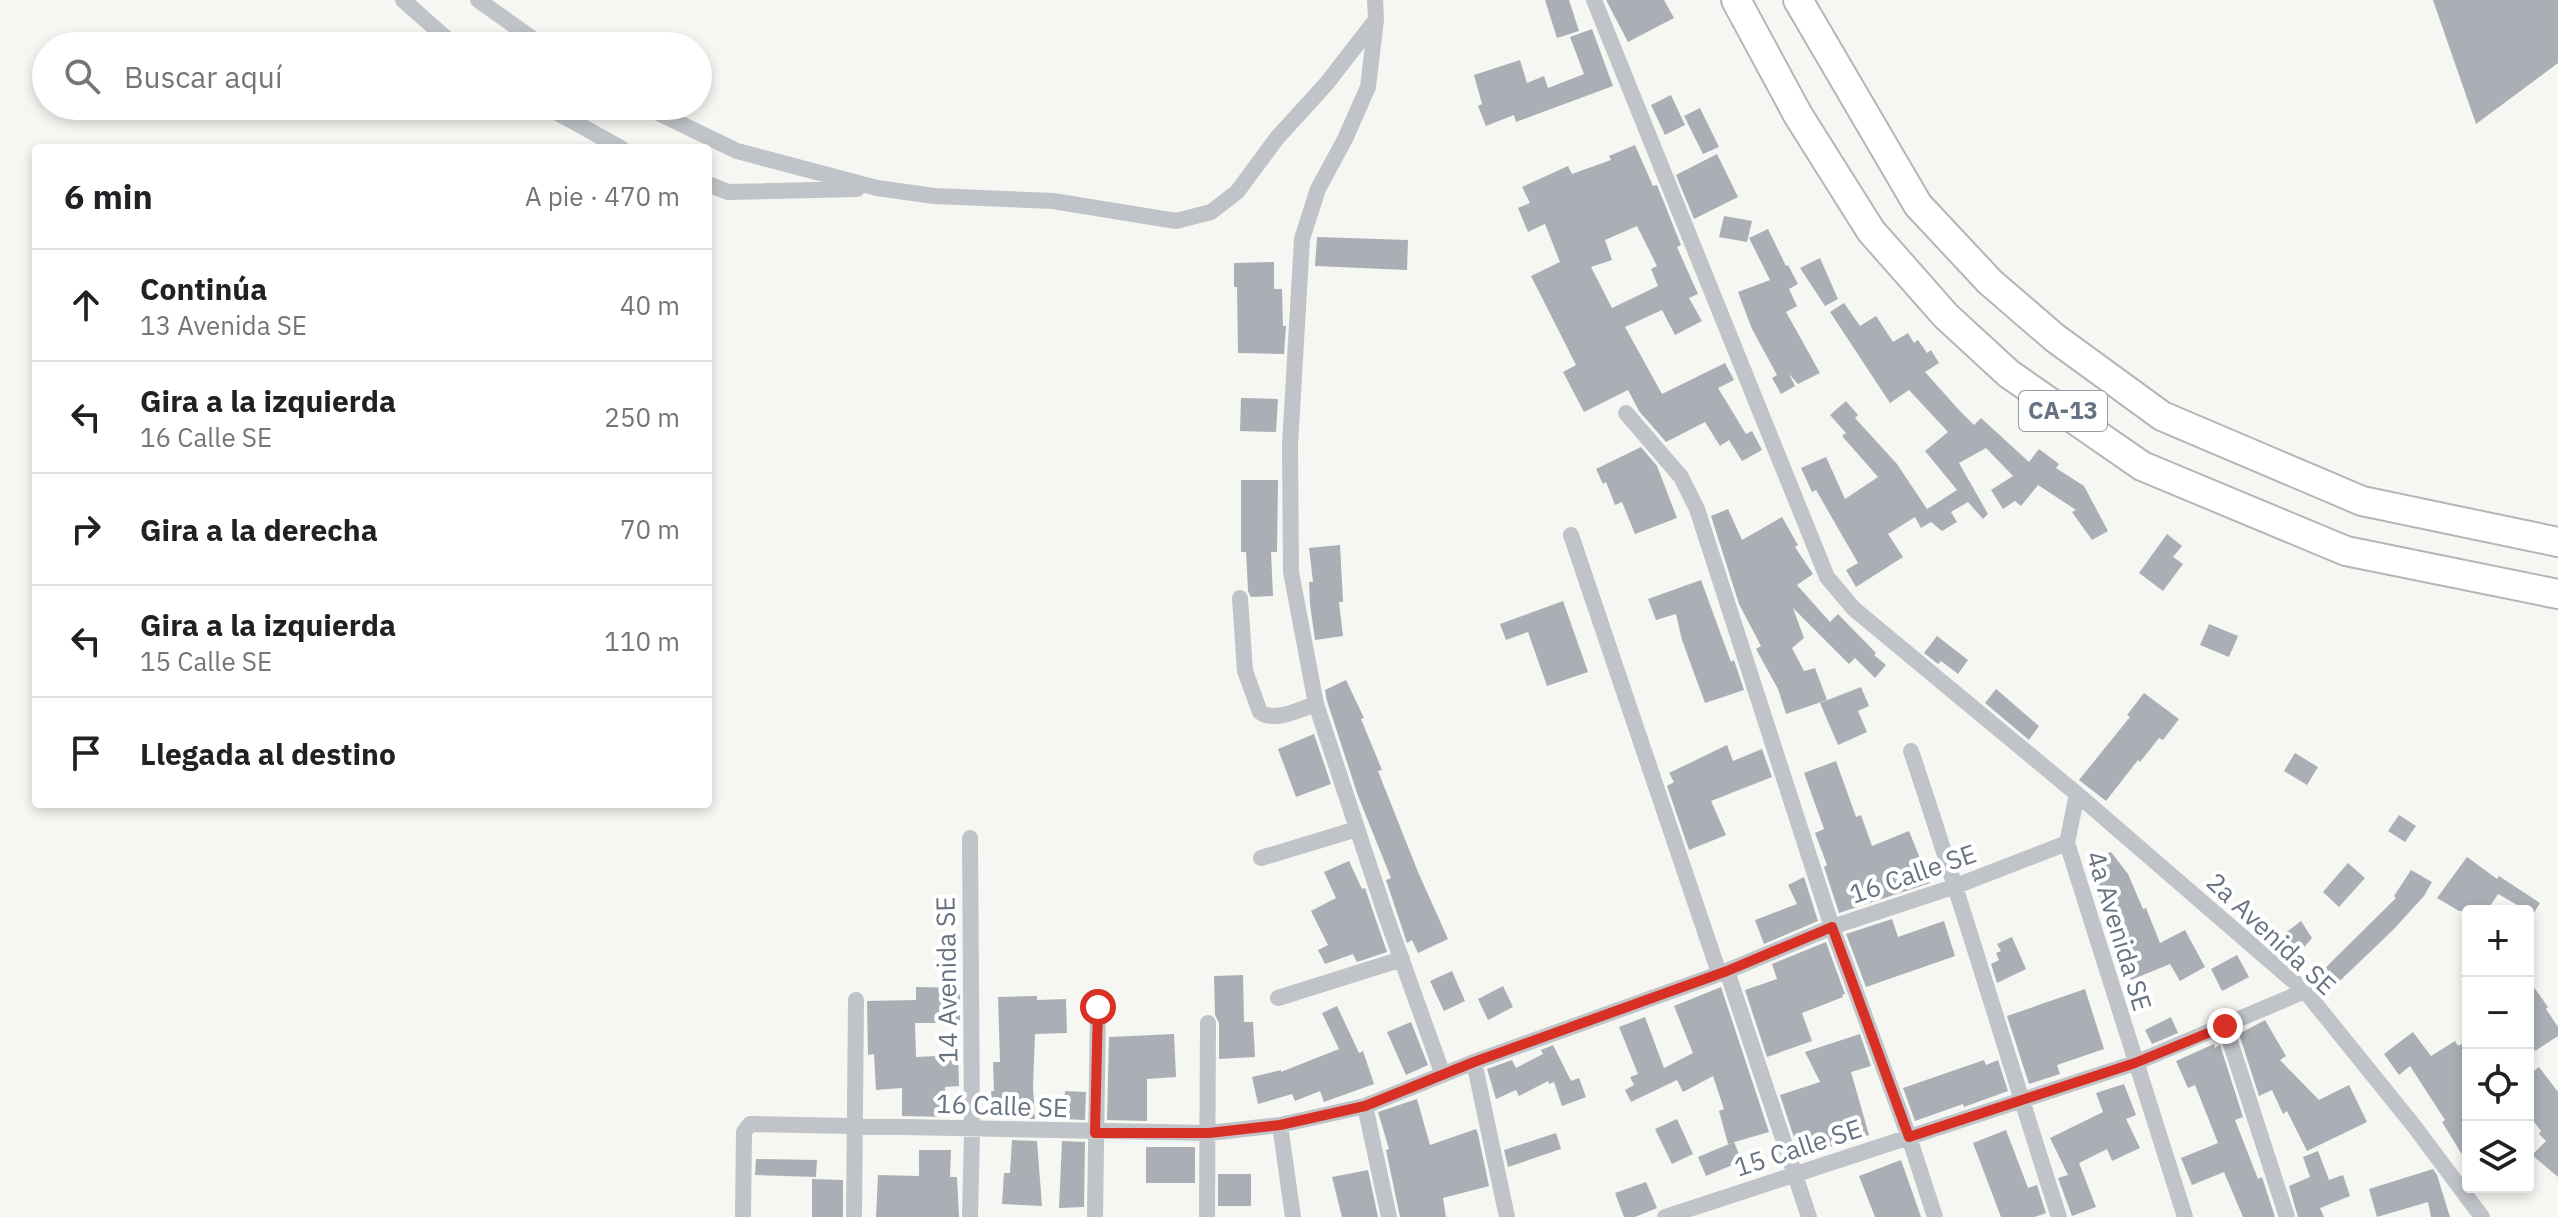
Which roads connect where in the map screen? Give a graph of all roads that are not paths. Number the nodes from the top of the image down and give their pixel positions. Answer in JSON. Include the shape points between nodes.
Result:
{"nodes":[{"id":1,"x":403,"y":0,"type":"edge"},
{"id":2,"x":478,"y":0,"type":"edge"},
{"id":3,"x":1375,"y":0,"type":"edge"},
{"id":4,"x":1594,"y":0,"type":"edge"},
{"id":5,"x":1736,"y":0,"type":"edge"},
{"id":6,"x":1798,"y":0,"type":"edge"},
{"id":7,"x":1376,"y":20,"type":"junction"},
{"id":8,"x":439,"y":32,"type":"edge"},
{"id":9,"x":523,"y":32,"type":"edge"},
{"id":10,"x":570,"y":120,"type":"edge"},
{"id":11,"x":673,"y":120,"type":"edge"},
{"id":12,"x":614,"y":144,"type":"edge"},
{"id":13,"x":712,"y":186,"type":"edge"},
{"id":14,"x":877,"y":188,"type":"junction"},
{"id":15,"x":1626,"y":413,"type":"dead end"},
{"id":16,"x":1571,"y":535,"type":"dead end"},
{"id":17,"x":2558,"y":542,"type":"edge"},
{"id":18,"x":2558,"y":594,"type":"edge"},
{"id":19,"x":1240,"y":598,"type":"dead end"},
{"id":20,"x":1316,"y":704,"type":"junction"},
{"id":21,"x":1911,"y":751,"type":"dead end"},
{"id":22,"x":2077,"y":794,"type":"junction"},
{"id":23,"x":1357,"y":829,"type":"junction"},
{"id":24,"x":970,"y":838,"type":"dead end"},
{"id":25,"x":2067,"y":843,"type":"junction"},
{"id":26,"x":1261,"y":858,"type":"dead end"},
{"id":27,"x":1956,"y":886,"type":"junction"},
{"id":28,"x":1832,"y":927,"type":"junction"},
{"id":29,"x":1402,"y":959,"type":"junction"},
{"id":30,"x":1723,"y":972,"type":"junction"},
{"id":31,"x":2305,"y":991,"type":"junction"},
{"id":32,"x":1278,"y":998,"type":"dead end"},
{"id":33,"x":856,"y":1000,"type":"dead end"},
{"id":34,"x":1098,"y":1007,"type":"dead end"},
{"id":35,"x":1208,"y":1023,"type":"dead end"},
{"id":36,"x":2225,"y":1026,"type":"junction"},
{"id":37,"x":1474,"y":1062,"type":"junction"},
{"id":38,"x":2135,"y":1063,"type":"junction"},
{"id":39,"x":1443,"y":1075,"type":"junction"},
{"id":40,"x":2021,"y":1100,"type":"junction"},
{"id":41,"x":1365,"y":1106,"type":"junction"},
{"id":42,"x":1280,"y":1125,"type":"junction"},
{"id":43,"x":856,"y":1126,"type":"junction"},
{"id":44,"x":972,"y":1130,"type":"junction"},
{"id":45,"x":1095,"y":1133,"type":"junction"},
{"id":46,"x":1209,"y":1133,"type":"junction"},
{"id":47,"x":1909,"y":1137,"type":"junction"},
{"id":48,"x":1795,"y":1175,"type":"junction"},
{"id":49,"x":743,"y":1217,"type":"edge"},
{"id":50,"x":854,"y":1217,"type":"edge"},
{"id":51,"x":970,"y":1217,"type":"edge"},
{"id":52,"x":1095,"y":1217,"type":"edge"},
{"id":53,"x":1207,"y":1217,"type":"edge"},
{"id":54,"x":1293,"y":1217,"type":"edge"},
{"id":55,"x":1389,"y":1217,"type":"edge"},
{"id":56,"x":1507,"y":1217,"type":"edge"},
{"id":57,"x":1665,"y":1217,"type":"edge"},
{"id":58,"x":1809,"y":1217,"type":"edge"},
{"id":59,"x":1935,"y":1217,"type":"edge"},
{"id":60,"x":2059,"y":1217,"type":"edge"},
{"id":61,"x":2185,"y":1217,"type":"edge"},
{"id":62,"x":2287,"y":1217,"type":"edge"},
{"id":63,"x":2482,"y":1217,"type":"edge"}],
"edges":[{"from":1,"to":8,"type":"street"},
{"from":2,"to":9,"type":"street"},
{"from":3,"to":7,"type":"street"},
{"from":4,"to":22,"type":"street","name":"2a Avenida SE","via":[[1827,577],[1854,609]]},
{"from":5,"to":18,"type":"highway","number":"CA-13","via":[[1798,115],[1871,231],[1946,316],[2009,374],[2142,466],[2346,551]]},
{"from":6,"to":17,"type":"highway","number":"CA-13","via":[[1918,205],[2055,338],[2162,416],[2362,501]]},
{"from":7,"to":14,"type":"street","via":[[1237,192],[1211,212],[1176,221],[1053,201]]},
{"from":7,"to":20,"type":"street","via":[[1368,87],[1318,189],[1302,239],[1290,445],[1291,572]]},
{"from":10,"to":12,"type":"street"},
{"from":11,"to":14,"type":"street","via":[[737,151]]},
{"from":13,"to":14,"type":"street","via":[[728,192]]},
{"from":15,"to":28,"type":"street","via":[[1681,477],[1697,509]]},
{"from":16,"to":30,"type":"street"},
{"from":19,"to":20,"type":"street","via":[[1245,671],[1260,712],[1273,717]]},
{"from":20,"to":23,"type":"street"},
{"from":21,"to":27,"type":"street"},
{"from":22,"to":25,"type":"street","name":"4a Avenida SE"},
{"from":22,"to":31,"type":"street","name":"2a Avenida SE"},
{"from":23,"to":26,"type":"street"},
{"from":23,"to":29,"type":"street"},
{"from":24,"to":44,"type":"street","name":"14 Avenida SE"},
{"from":25,"to":27,"type":"street","name":"16 Calle SE"},
{"from":25,"to":38,"type":"street","name":"4a Avenida SE"},
{"from":27,"to":28,"type":"street","name":"16 Calle SE"},
{"from":27,"to":40,"type":"street"},
{"from":28,"to":30,"type":"street","name":"16 Calle SE"},
{"from":28,"to":47,"type":"street"},
{"from":29,"to":32,"type":"street"},
{"from":29,"to":39,"type":"street"},
{"from":30,"to":37,"type":"street","name":"16 Calle SE"},
{"from":30,"to":48,"type":"street"},
{"from":31,"to":36,"type":"street","name":"15 Calle SE"},
{"from":31,"to":63,"type":"street","name":"2a Avenida SE"},
{"from":33,"to":43,"type":"street"},
{"from":34,"to":45,"type":"street"},
{"from":35,"to":46,"type":"street"},
{"from":36,"to":38,"type":"street","name":"15 Calle SE"},
{"from":36,"to":62,"type":"street"},
{"from":37,"to":39,"type":"street","name":"16 Calle SE"},
{"from":37,"to":56,"type":"street"},
{"from":38,"to":40,"type":"street","name":"15 Calle SE"},
{"from":38,"to":61,"type":"street","name":"4a Avenida SE"},
{"from":39,"to":41,"type":"street","name":"16 Calle SE"},
{"from":40,"to":47,"type":"street","name":"15 Calle SE"},
{"from":40,"to":60,"type":"street"},
{"from":41,"to":42,"type":"street","name":"16 Calle SE"},
{"from":41,"to":55,"type":"street"},
{"from":42,"to":46,"type":"street","name":"16 Calle SE"},
{"from":42,"to":54,"type":"street"},
{"from":43,"to":44,"type":"street","name":"16 Calle SE"},
{"from":43,"to":49,"type":"street","name":"16 Calle SE","via":[[750,1124],[744,1132]]},
{"from":43,"to":50,"type":"street"},
{"from":44,"to":45,"type":"street","name":"16 Calle SE"},
{"from":44,"to":51,"type":"street","name":"14 Avenida SE"},
{"from":45,"to":46,"type":"street","name":"16 Calle SE"},
{"from":45,"to":52,"type":"street"},
{"from":46,"to":53,"type":"street"},
{"from":47,"to":48,"type":"street","name":"15 Calle SE"},
{"from":47,"to":59,"type":"street"},
{"from":48,"to":57,"type":"street","name":"15 Calle SE"},
{"from":48,"to":58,"type":"street"}]}
